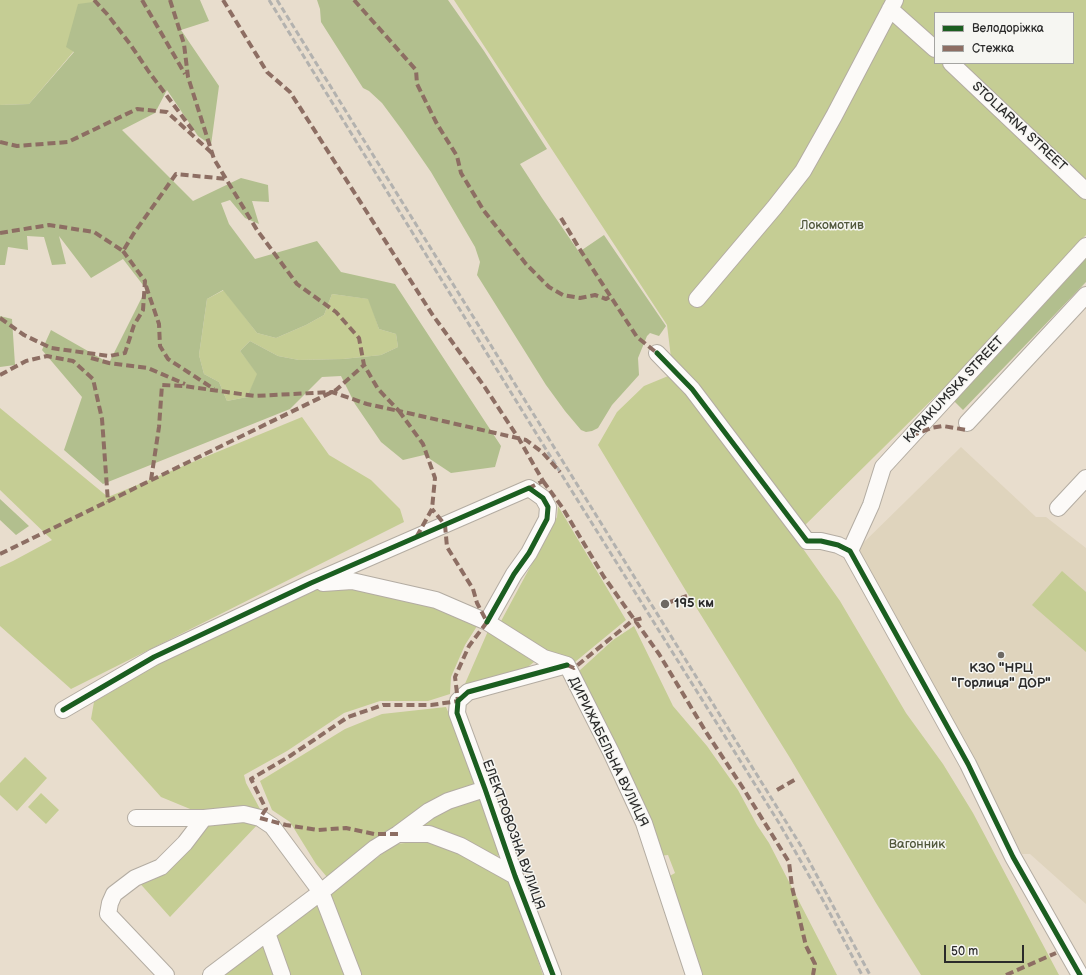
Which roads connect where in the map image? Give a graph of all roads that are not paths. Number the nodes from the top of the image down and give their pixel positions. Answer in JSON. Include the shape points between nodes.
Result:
{"nodes":[{"id":1,"x":893,"y":4,"type":"edge"},
{"id":2,"x":934,"y":48,"type":"edge"},
{"id":3,"x":952,"y":64,"type":"edge"},
{"id":4,"x":1086,"y":191,"type":"edge"},
{"id":5,"x":1086,"y":246,"type":"edge"},
{"id":6,"x":1086,"y":295,"type":"edge"},
{"id":7,"x":698,"y":299,"type":"dead end"},
{"id":8,"x":657,"y":353,"type":"dead end"},
{"id":9,"x":967,"y":423,"type":"dead end"},
{"id":10,"x":1086,"y":478,"type":"edge"},
{"id":11,"x":1058,"y":508,"type":"dead end"},
{"id":12,"x":850,"y":550,"type":"junction"},
{"id":13,"x":311,"y":583,"type":"junction"},
{"id":14,"x":487,"y":622,"type":"junction"},
{"id":15,"x":567,"y":665,"type":"junction"},
{"id":16,"x":63,"y":710,"type":"dead end"},
{"id":17,"x":485,"y":789,"type":"junction"},
{"id":18,"x":136,"y":818,"type":"dead end"},
{"id":19,"x":204,"y":818,"type":"junction"},
{"id":20,"x":398,"y":834,"type":"junction"},
{"id":21,"x":515,"y":876,"type":"junction"},
{"id":22,"x":321,"y":892,"type":"junction"},
{"id":23,"x":267,"y":933,"type":"junction"},
{"id":24,"x":166,"y":975,"type":"edge"},
{"id":25,"x":211,"y":975,"type":"edge"},
{"id":26,"x":282,"y":975,"type":"edge"},
{"id":27,"x":353,"y":975,"type":"edge"},
{"id":28,"x":553,"y":975,"type":"edge"},
{"id":29,"x":694,"y":975,"type":"edge"},
{"id":30,"x":1080,"y":975,"type":"edge"}],
"edges":[{"from":1,"to":2,"type":"street"},
{"from":1,"to":7,"type":"street","via":[[803,171]]},
{"from":3,"to":4,"type":"street","name":"STOLIARNA STREET"},
{"from":5,"to":12,"type":"street","name":"KARAKUMSKA STREET","via":[[883,467],[871,505]]},
{"from":6,"to":9,"type":"street"},
{"from":8,"to":12,"type":"street","via":[[692,389],[807,541],[821,541]]},
{"from":10,"to":11,"type":"street"},
{"from":12,"to":30,"type":"street","via":[[968,764],[1013,857]]},
{"from":13,"to":14,"type":"street","via":[[352,581],[436,600]]},
{"from":13,"to":14,"type":"street","via":[[529,488],[543,498],[548,507],[547,519]]},
{"from":13,"to":16,"type":"street","via":[[154,657]]},
{"from":14,"to":15,"type":"street","via":[[544,658]]},
{"from":15,"to":17,"type":"street","name":"ЕЛЕКТРОВОЗНА ВУЛИЦЯ","via":[[468,692],[458,701],[457,713]]},
{"from":15,"to":29,"type":"street","name":"ДИРИЖАБЕЛЬНА ВУЛИЦЯ","via":[[644,823]]},
{"from":17,"to":20,"type":"street","via":[[436,808]]},
{"from":17,"to":21,"type":"street","name":"ЕЛЕКТРОВОЗНА ВУЛИЦЯ"},
{"from":18,"to":19,"type":"street"},
{"from":19,"to":22,"type":"street","via":[[244,814],[260,818],[272,826]]},
{"from":19,"to":24,"type":"street","via":[[185,843],[161,867],[135,878],[114,894],[110,903],[108,914]]},
{"from":20,"to":21,"type":"street","via":[[429,834],[454,843]]},
{"from":20,"to":22,"type":"street","via":[[375,848]]},
{"from":21,"to":28,"type":"street","name":"ЕЛЕКТРОВОЗНА ВУЛИЦЯ"},
{"from":22,"to":23,"type":"street"},
{"from":22,"to":27,"type":"street"},
{"from":23,"to":25,"type":"street"},
{"from":23,"to":26,"type":"street"}]}
